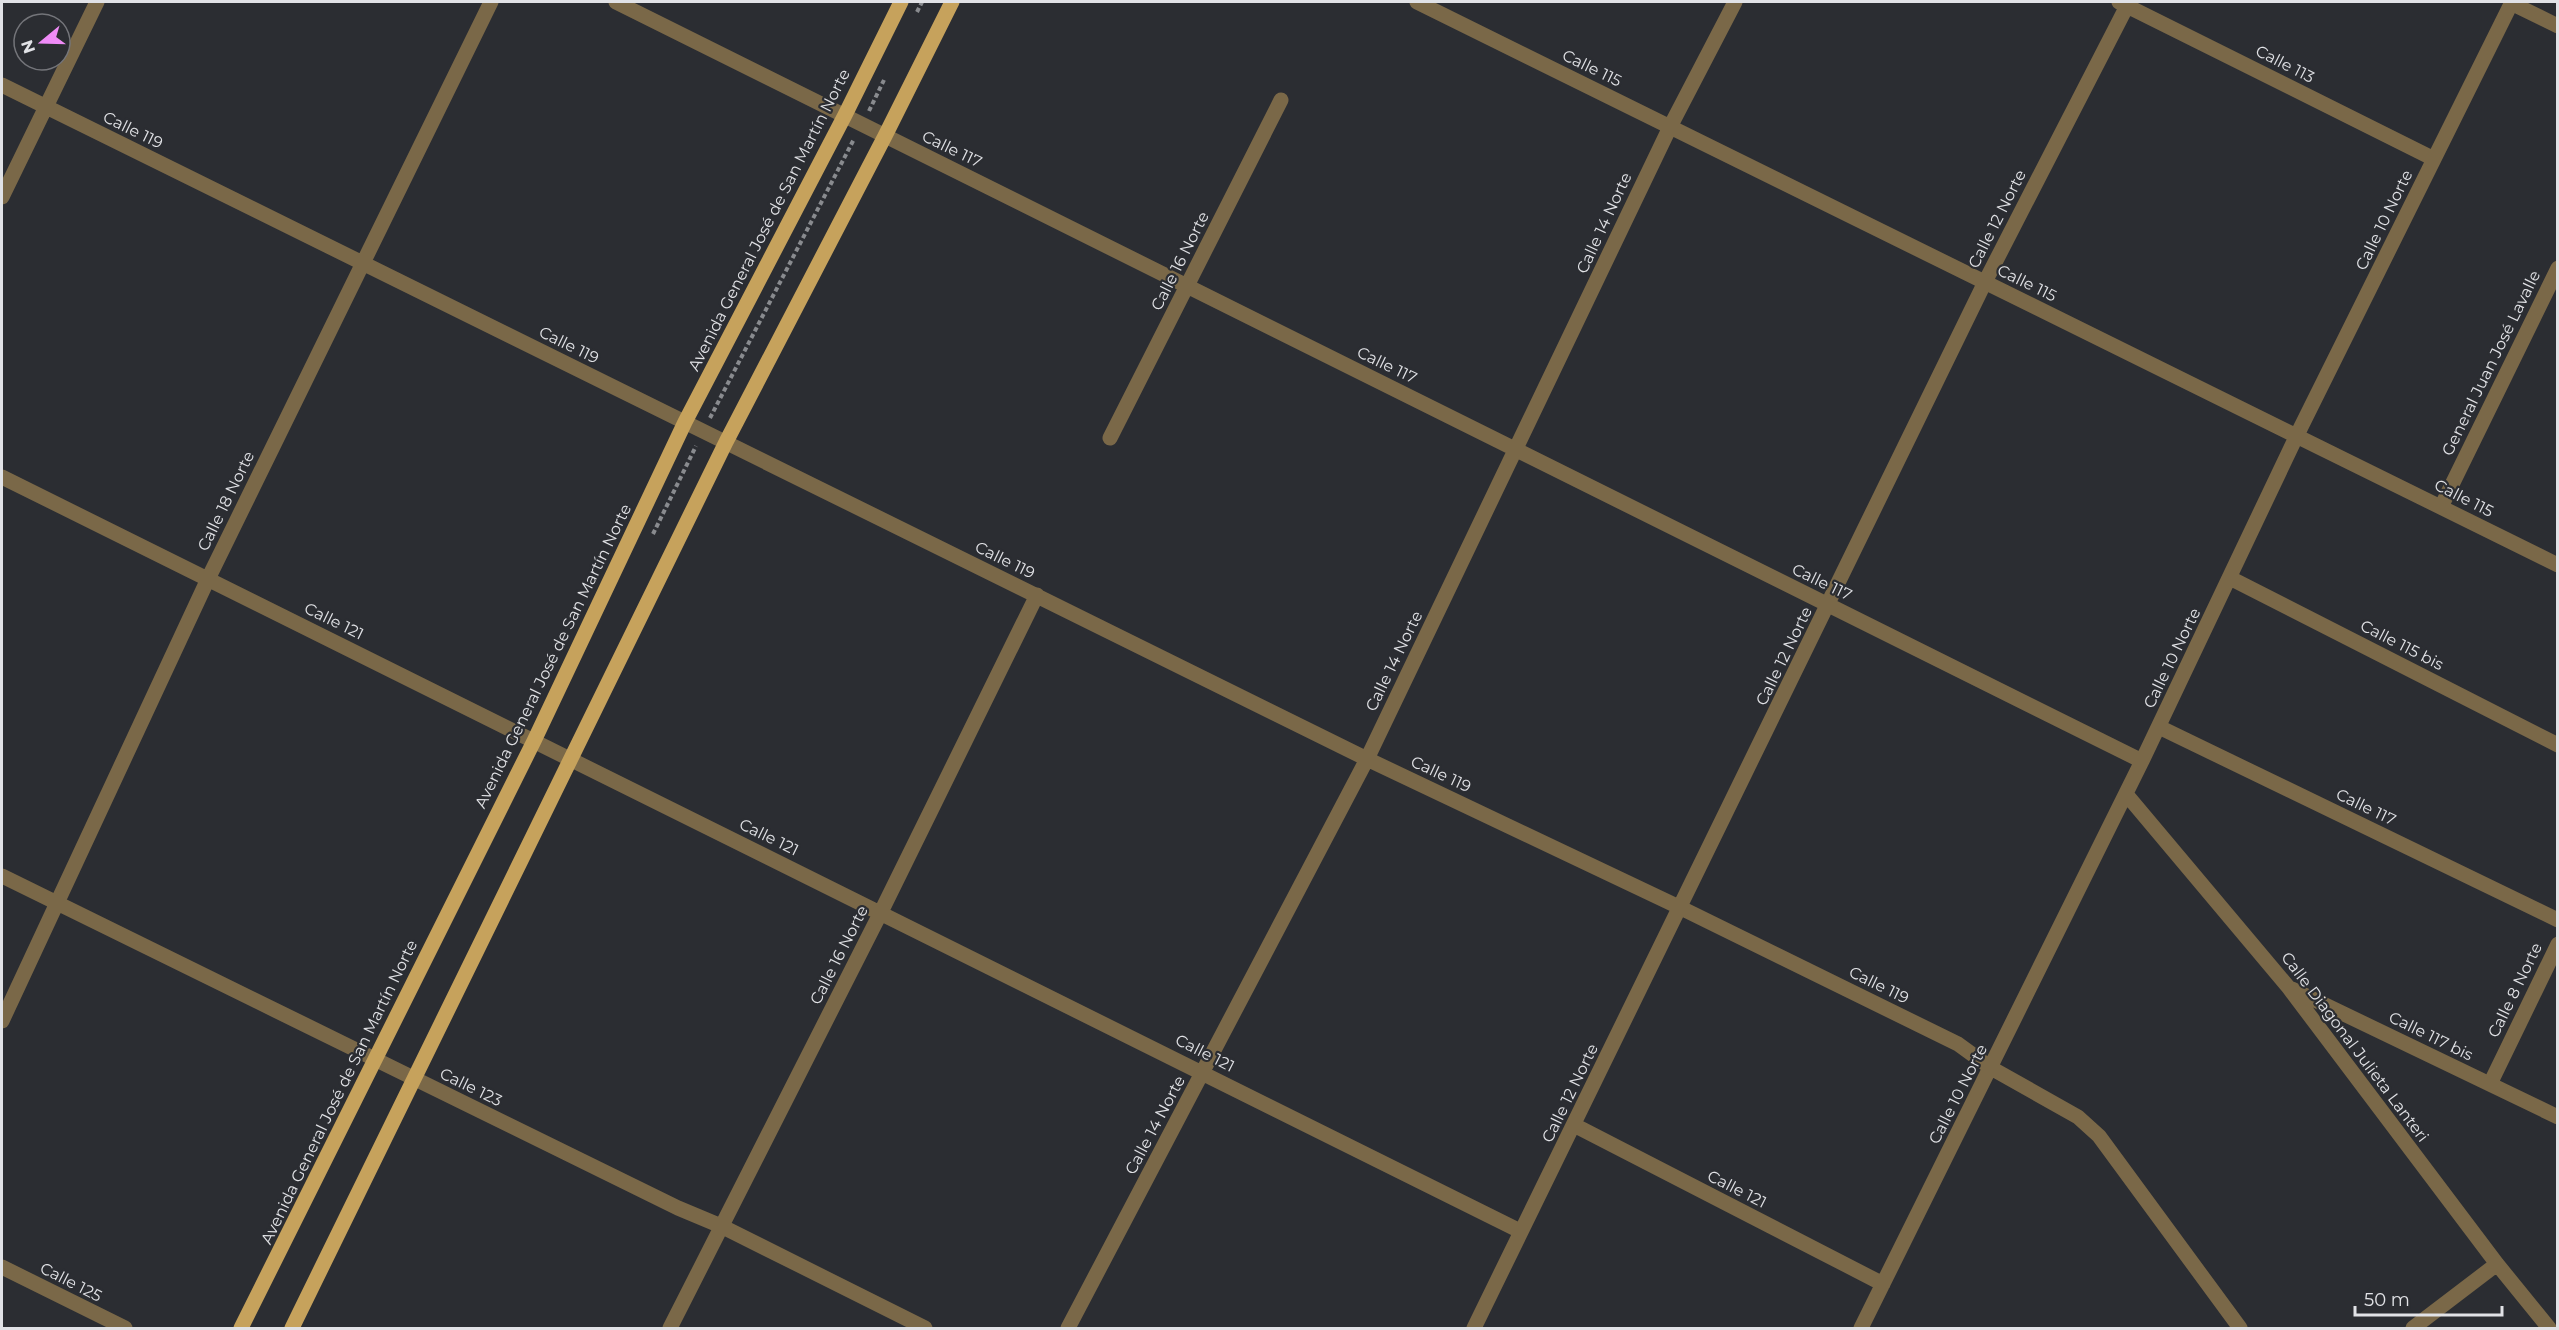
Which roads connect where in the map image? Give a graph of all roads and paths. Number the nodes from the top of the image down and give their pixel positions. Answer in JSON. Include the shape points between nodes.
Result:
{"nodes":[{"id":1,"x":97,"y":2,"type":"edge"},
{"id":2,"x":491,"y":2,"type":"edge"},
{"id":3,"x":616,"y":2,"type":"edge"},
{"id":4,"x":901,"y":2,"type":"edge"},
{"id":5,"x":952,"y":2,"type":"edge"},
{"id":6,"x":1417,"y":2,"type":"edge"},
{"id":7,"x":1735,"y":2,"type":"edge"},
{"id":8,"x":2512,"y":2,"type":"edge"},
{"id":9,"x":2125,"y":3,"type":"edge"},
{"id":10,"x":2558,"y":27,"type":"edge"},
{"id":11,"x":2,"y":85,"type":"edge"},
{"id":12,"x":1281,"y":100,"type":"dead end"},
{"id":13,"x":46,"y":106,"type":"junction"},
{"id":14,"x":845,"y":115,"type":"junction"},
{"id":15,"x":1670,"y":127,"type":"junction"},
{"id":16,"x":885,"y":136,"type":"junction"},
{"id":17,"x":2434,"y":159,"type":"junction"},
{"id":18,"x":2,"y":197,"type":"edge"},
{"id":19,"x":362,"y":263,"type":"junction"},
{"id":20,"x":2558,"y":268,"type":"edge"},
{"id":21,"x":1985,"y":282,"type":"junction"},
{"id":22,"x":1188,"y":286,"type":"junction"},
{"id":23,"x":685,"y":422,"type":"junction"},
{"id":24,"x":2298,"y":435,"type":"junction"},
{"id":25,"x":1110,"y":438,"type":"dead end"},
{"id":26,"x":726,"y":442,"type":"junction"},
{"id":27,"x":1516,"y":450,"type":"junction"},
{"id":28,"x":2,"y":477,"type":"edge"},
{"id":29,"x":2441,"y":507,"type":"junction"},
{"id":30,"x":2558,"y":565,"type":"edge"},
{"id":31,"x":2230,"y":578,"type":"junction"},
{"id":32,"x":208,"y":579,"type":"junction"},
{"id":33,"x":1037,"y":595,"type":"junction"},
{"id":34,"x":1829,"y":605,"type":"junction"},
{"id":35,"x":2159,"y":727,"type":"junction"},
{"id":36,"x":534,"y":741,"type":"junction"},
{"id":37,"x":2558,"y":745,"type":"edge"},
{"id":38,"x":569,"y":759,"type":"junction"},
{"id":39,"x":1367,"y":759,"type":"junction"},
{"id":40,"x":2142,"y":761,"type":"junction"},
{"id":41,"x":2126,"y":794,"type":"junction"},
{"id":42,"x":2,"y":876,"type":"edge"},
{"id":43,"x":55,"y":903,"type":"junction"},
{"id":44,"x":1681,"y":908,"type":"junction"},
{"id":45,"x":881,"y":912,"type":"junction"},
{"id":46,"x":2558,"y":920,"type":"edge"},
{"id":47,"x":2558,"y":944,"type":"edge"},
{"id":48,"x":2289,"y":988,"type":"junction"},
{"id":49,"x":2,"y":1021,"type":"edge"},
{"id":50,"x":374,"y":1060,"type":"junction"},
{"id":51,"x":1991,"y":1068,"type":"junction"},
{"id":52,"x":1203,"y":1072,"type":"junction"},
{"id":53,"x":415,"y":1080,"type":"junction"},
{"id":54,"x":2490,"y":1084,"type":"junction"},
{"id":55,"x":2558,"y":1117,"type":"edge"},
{"id":56,"x":1574,"y":1125,"type":"junction"},
{"id":57,"x":722,"y":1226,"type":"junction"},
{"id":58,"x":1520,"y":1231,"type":"junction"},
{"id":59,"x":2497,"y":1264,"type":"junction"},
{"id":60,"x":2,"y":1267,"type":"edge"},
{"id":61,"x":1883,"y":1284,"type":"junction"},
{"id":62,"x":2551,"y":1324,"type":"edge"},
{"id":63,"x":125,"y":1329,"type":"edge"},
{"id":64,"x":241,"y":1329,"type":"edge"},
{"id":65,"x":292,"y":1329,"type":"edge"},
{"id":66,"x":670,"y":1329,"type":"edge"},
{"id":67,"x":925,"y":1329,"type":"edge"},
{"id":68,"x":1068,"y":1329,"type":"edge"},
{"id":69,"x":1474,"y":1329,"type":"edge"},
{"id":70,"x":1861,"y":1329,"type":"edge"},
{"id":71,"x":2240,"y":1329,"type":"edge"},
{"id":72,"x":2413,"y":1329,"type":"edge"}],
"edges":[{"from":1,"to":13,"type":"street"},
{"from":2,"to":19,"type":"street","name":"Calle 18 Norte"},
{"from":3,"to":14,"type":"street","name":"Calle 117"},
{"from":4,"to":14,"type":"main road","name":"Avenida General José de San Martín Norte"},
{"from":5,"to":16,"type":"main road"},
{"from":6,"to":15,"type":"street","name":"Calle 115"},
{"from":7,"to":15,"type":"street","name":"Calle 14 Norte"},
{"from":8,"to":10,"type":"street"},
{"from":8,"to":17,"type":"street","name":"Calle 10 Norte"},
{"from":9,"to":17,"type":"street","name":"Calle 113"},
{"from":9,"to":21,"type":"street","name":"Calle 12 Norte"},
{"from":11,"to":13,"type":"street","name":"Calle 119"},
{"from":12,"to":22,"type":"street","name":"Calle 16 Norte"},
{"from":13,"to":18,"type":"street"},
{"from":13,"to":19,"type":"street","name":"Calle 119"},
{"from":14,"to":16,"type":"street","name":"Calle 117"},
{"from":14,"to":23,"type":"main road","name":"Avenida General José de San Martín Norte"},
{"from":15,"to":21,"type":"street","name":"Calle 115"},
{"from":15,"to":27,"type":"street","name":"Calle 14 Norte"},
{"from":16,"to":22,"type":"street","name":"Calle 117"},
{"from":16,"to":26,"type":"main road"},
{"from":17,"to":24,"type":"street","name":"Calle 10 Norte"},
{"from":19,"to":23,"type":"street","name":"Calle 119"},
{"from":19,"to":32,"type":"street","name":"Calle 18 Norte"},
{"from":20,"to":29,"type":"street","name":"General Juan José Lavalle"},
{"from":21,"to":24,"type":"street","name":"Calle 115"},
{"from":21,"to":34,"type":"street","name":"Calle 12 Norte"},
{"from":22,"to":25,"type":"street","name":"Calle 16 Norte"},
{"from":22,"to":27,"type":"street","name":"Calle 117"},
{"from":23,"to":26,"type":"street","name":"Calle 119"},
{"from":23,"to":36,"type":"main road","name":"Avenida General José de San Martín Norte"},
{"from":24,"to":29,"type":"street","name":"Calle 115"},
{"from":24,"to":31,"type":"street","name":"Calle 10 Norte"},
{"from":26,"to":33,"type":"street","name":"Calle 119"},
{"from":26,"to":38,"type":"main road"},
{"from":27,"to":34,"type":"street","name":"Calle 117"},
{"from":27,"to":39,"type":"street","name":"Calle 14 Norte"},
{"from":28,"to":32,"type":"street","name":"Calle 121"},
{"from":29,"to":30,"type":"street","name":"Calle 115"},
{"from":31,"to":35,"type":"street","name":"Calle 10 Norte"},
{"from":31,"to":37,"type":"street","name":"Calle 115 bis"},
{"from":32,"to":36,"type":"street","name":"Calle 121"},
{"from":32,"to":43,"type":"street","name":"Calle 18 Norte"},
{"from":33,"to":39,"type":"street","name":"Calle 119"},
{"from":33,"to":45,"type":"street","name":"Calle 16 Norte"},
{"from":34,"to":40,"type":"street","name":"Calle 117"},
{"from":34,"to":44,"type":"street","name":"Calle 12 Norte"},
{"from":35,"to":40,"type":"street","name":"Calle 10 Norte"},
{"from":35,"to":46,"type":"street","name":"Calle 117"},
{"from":36,"to":38,"type":"street","name":"Calle 121"},
{"from":36,"to":50,"type":"main road","name":"Avenida General José de San Martín Norte"},
{"from":38,"to":45,"type":"street","name":"Calle 121"},
{"from":38,"to":53,"type":"main road"},
{"from":39,"to":44,"type":"street","name":"Calle 119"},
{"from":39,"to":52,"type":"street","name":"Calle 14 Norte"},
{"from":40,"to":41,"type":"street","name":"Calle 10 Norte"},
{"from":41,"to":48,"type":"street","name":"Calle Diagonal Julieta Lanteri"},
{"from":41,"to":51,"type":"street","name":"Calle 10 Norte"},
{"from":42,"to":43,"type":"street","name":"Calle 123"},
{"from":43,"to":49,"type":"street","name":"Calle 18 Norte"},
{"from":43,"to":50,"type":"street","name":"Calle 123"},
{"from":44,"to":51,"type":"street","name":"Calle 119","via":[[1958,1044]]},
{"from":44,"to":56,"type":"street","name":"Calle 12 Norte"},
{"from":45,"to":52,"type":"street","name":"Calle 121"},
{"from":45,"to":57,"type":"street","name":"Calle 16 Norte"},
{"from":47,"to":54,"type":"street","name":"Calle 8 Norte"},
{"from":48,"to":54,"type":"street","name":"Calle 117 bis"},
{"from":48,"to":59,"type":"street","name":"Calle Diagonal Julieta Lanteri"},
{"from":50,"to":53,"type":"street","name":"Calle 123"},
{"from":50,"to":64,"type":"main road","name":"Avenida General José de San Martín Norte"},
{"from":51,"to":61,"type":"street","name":"Calle 10 Norte"},
{"from":51,"to":71,"type":"street","name":"Calle 119","via":[[2078,1117],[2099,1136]]},
{"from":52,"to":58,"type":"street","name":"Calle 121"},
{"from":52,"to":68,"type":"street","name":"Calle 14 Norte"},
{"from":53,"to":57,"type":"street","name":"Calle 123"},
{"from":53,"to":65,"type":"main road"},
{"from":54,"to":55,"type":"street","name":"Calle 117 bis"},
{"from":56,"to":58,"type":"street","name":"Calle 12 Norte"},
{"from":56,"to":61,"type":"street","name":"Calle 121"},
{"from":57,"to":66,"type":"street","name":"Calle 16 Norte"},
{"from":57,"to":67,"type":"street","name":"Calle 123"},
{"from":58,"to":69,"type":"street","name":"Calle 12 Norte"},
{"from":59,"to":62,"type":"street","name":"Calle Diagonal Julieta Lanteri"},
{"from":59,"to":72,"type":"street"},
{"from":60,"to":63,"type":"street","name":"Calle 125"},
{"from":61,"to":70,"type":"street","name":"Calle 10 Norte"}]}
